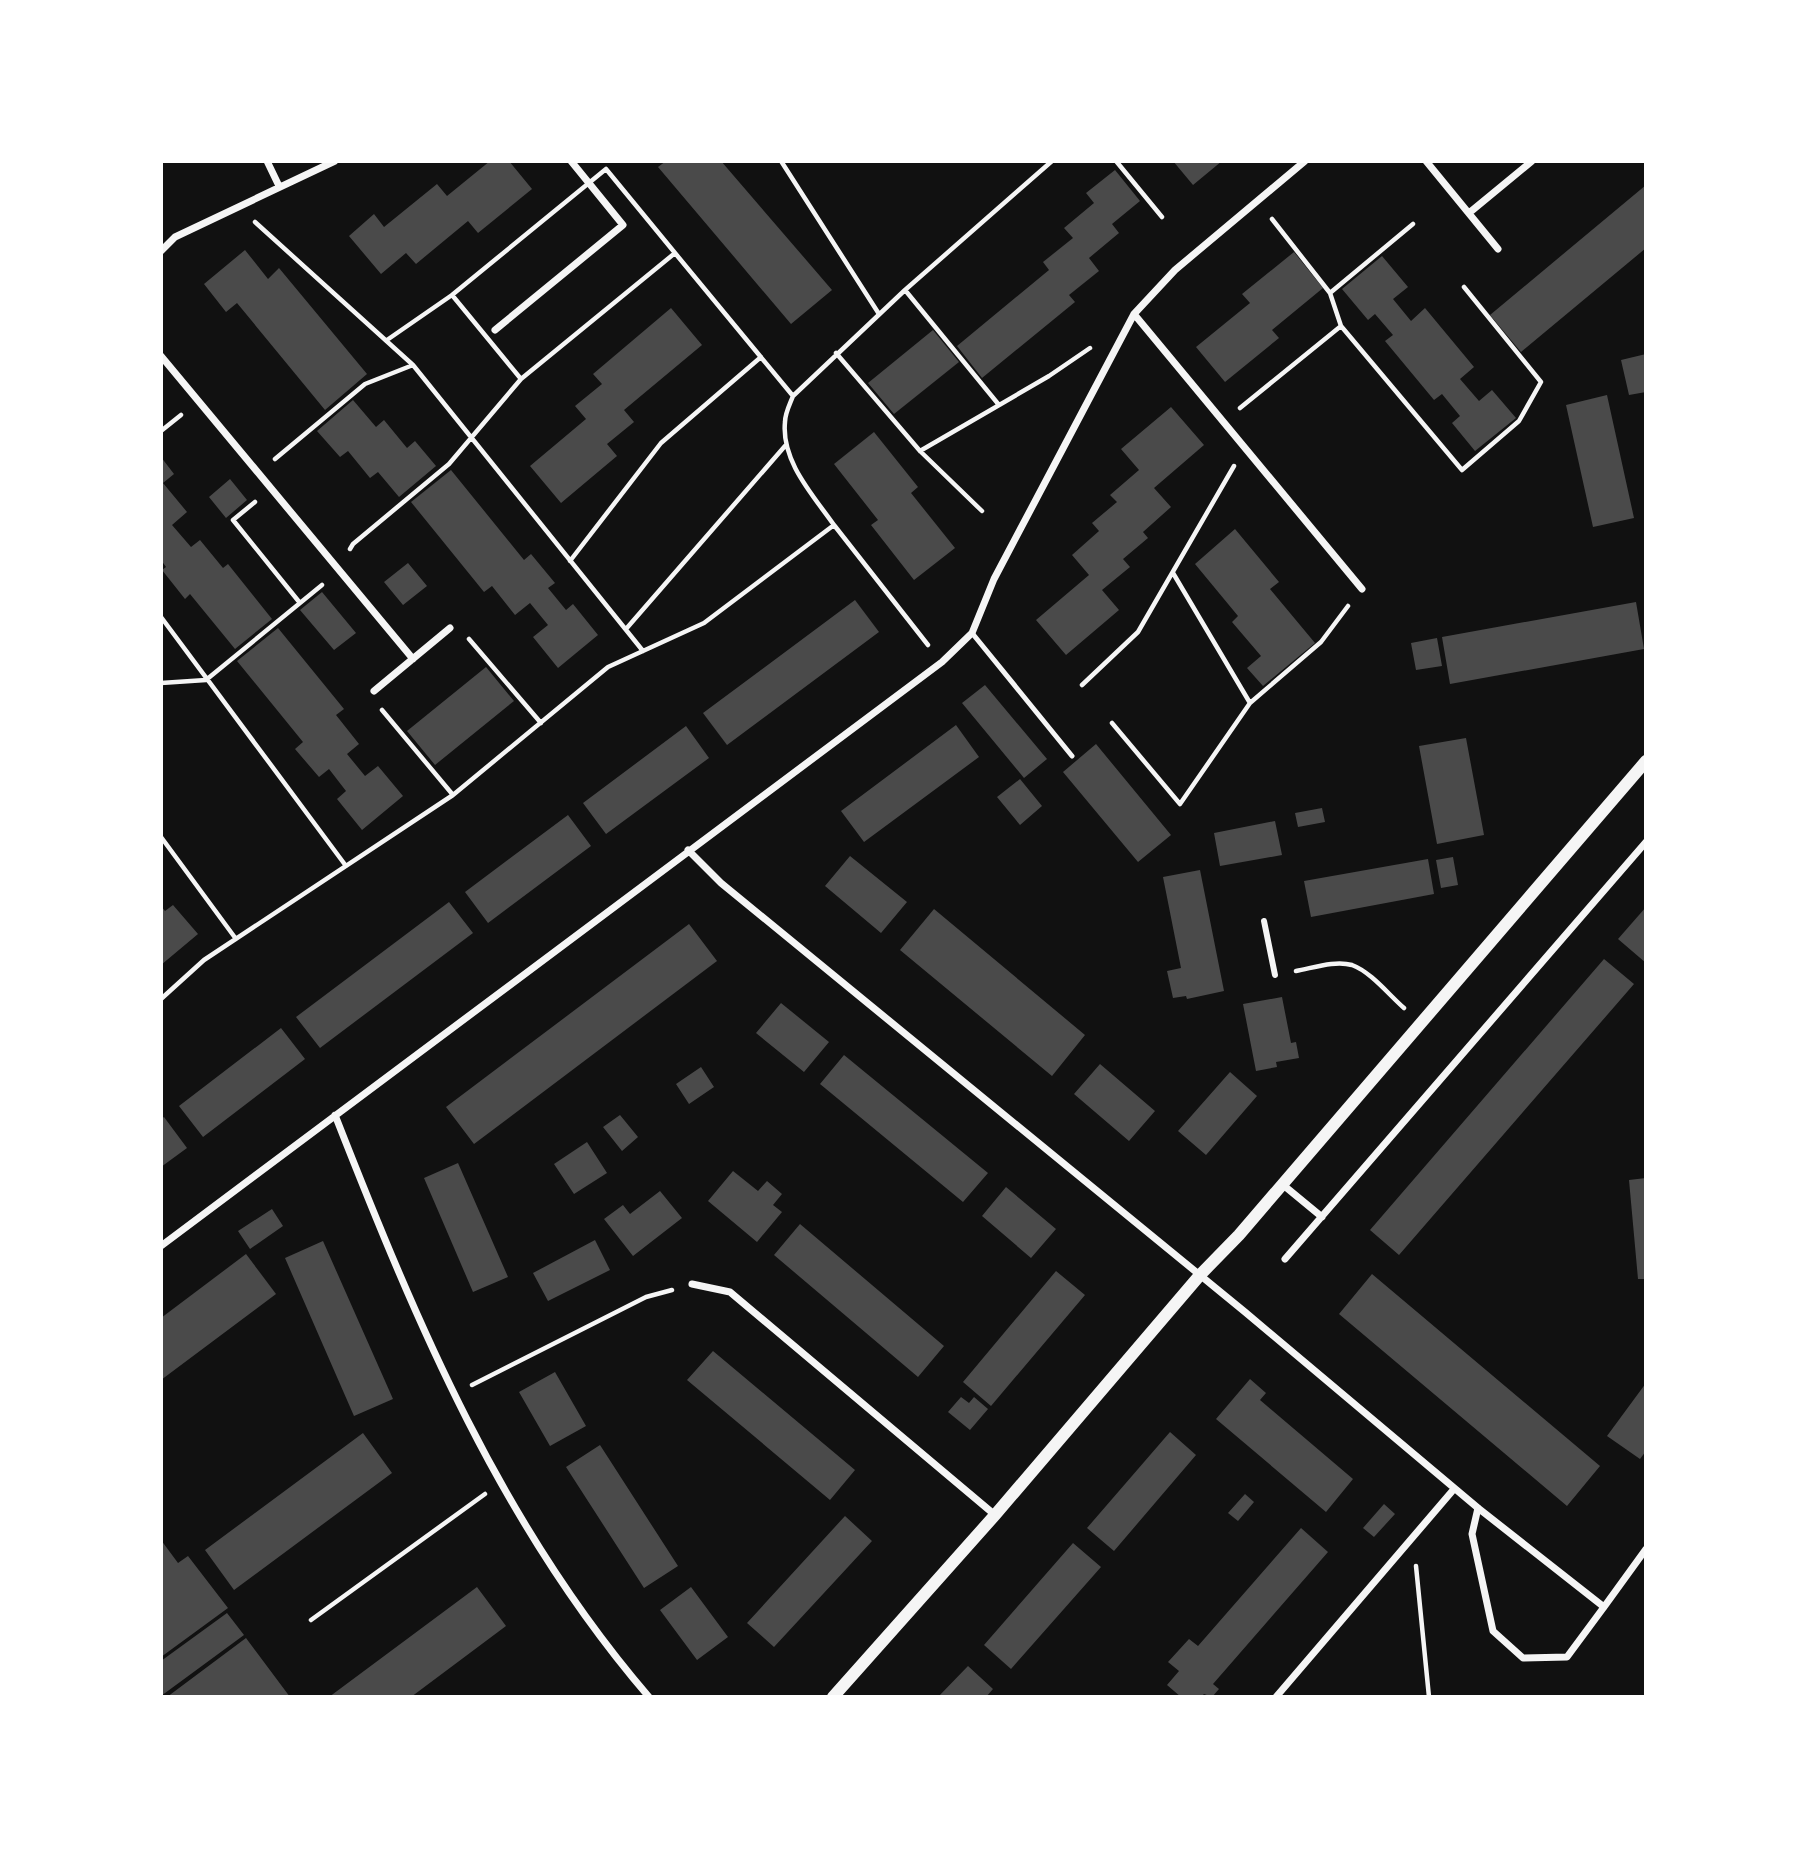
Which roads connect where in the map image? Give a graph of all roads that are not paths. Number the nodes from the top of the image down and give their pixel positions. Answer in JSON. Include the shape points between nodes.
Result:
{"nodes":[{"id":1,"x":267,"y":161,"type":"edge"},
{"id":2,"x":335,"y":161,"type":"edge"},
{"id":3,"x":571,"y":161,"type":"edge"},
{"id":4,"x":1305,"y":161,"type":"edge"},
{"id":5,"x":1426,"y":161,"type":"edge"},
{"id":6,"x":1532,"y":161,"type":"edge"},
{"id":7,"x":279,"y":186,"type":"junction"},
{"id":8,"x":1469,"y":213,"type":"junction"},
{"id":9,"x":1498,"y":249,"type":"dead end"},
{"id":10,"x":161,"y":251,"type":"edge"},
{"id":11,"x":1134,"y":314,"type":"junction"},
{"id":12,"x":495,"y":330,"type":"dead end"},
{"id":13,"x":161,"y":356,"type":"edge"},
{"id":14,"x":1362,"y":589,"type":"road end"},
{"id":15,"x":450,"y":628,"type":"road end"},
{"id":16,"x":972,"y":633,"type":"junction"},
{"id":17,"x":413,"y":659,"type":"junction"},
{"id":18,"x":374,"y":691,"type":"road end"},
{"id":19,"x":1072,"y":756,"type":"dead end"},
{"id":20,"x":1646,"y":761,"type":"edge"},
{"id":21,"x":1646,"y":842,"type":"edge"},
{"id":22,"x":688,"y":849,"type":"junction"},
{"id":23,"x":1264,"y":921,"type":"dead end"},
{"id":24,"x":1275,"y":975,"type":"road end"},
{"id":25,"x":335,"y":1115,"type":"junction"},
{"id":26,"x":1281,"y":1184,"type":"junction"},
{"id":27,"x":1322,"y":1217,"type":"junction"},
{"id":28,"x":161,"y":1245,"type":"edge"},
{"id":29,"x":1285,"y":1259,"type":"dead end"},
{"id":30,"x":1200,"y":1275,"type":"junction"},
{"id":31,"x":692,"y":1284,"type":"road end"},
{"id":32,"x":1454,"y":1489,"type":"junction"},
{"id":33,"x":1478,"y":1508,"type":"junction"},
{"id":34,"x":995,"y":1515,"type":"junction"},
{"id":35,"x":1646,"y":1549,"type":"edge"},
{"id":36,"x":1604,"y":1607,"type":"junction"},
{"id":37,"x":649,"y":1697,"type":"edge"},
{"id":38,"x":833,"y":1697,"type":"edge"},
{"id":39,"x":1276,"y":1697,"type":"edge"}],
"edges":[{"from":1,"to":7,"type":"street"},
{"from":2,"to":7,"type":"street"},
{"from":3,"to":12,"type":"street","via":[[623,225]]},
{"from":4,"to":11,"type":"street","via":[[1175,270]]},
{"from":5,"to":8,"type":"street"},
{"from":6,"to":8,"type":"street"},
{"from":7,"to":10,"type":"street","via":[[175,237]]},
{"from":8,"to":9,"type":"street"},
{"from":11,"to":14,"type":"street"},
{"from":11,"to":16,"type":"street","via":[[994,579]]},
{"from":13,"to":17,"type":"street"},
{"from":15,"to":17,"type":"street"},
{"from":16,"to":19,"type":"lane"},
{"from":16,"to":22,"type":"street","via":[[942,662]]},
{"from":17,"to":18,"type":"street"},
{"from":20,"to":26,"type":"street"},
{"from":21,"to":27,"type":"street"},
{"from":22,"to":25,"type":"street"},
{"from":22,"to":30,"type":"street","via":[[720,883]]},
{"from":23,"to":24,"type":"street"},
{"from":25,"to":28,"type":"street"},
{"from":25,"to":37,"type":"street","via":[[389,1252],[453,1395],[499,1483],[550,1567]]},
{"from":26,"to":27,"type":"street"},
{"from":26,"to":30,"type":"street"},
{"from":27,"to":29,"type":"street"},
{"from":30,"to":32,"type":"street"},
{"from":30,"to":34,"type":"street"},
{"from":31,"to":34,"type":"street","via":[[730,1292]]},
{"from":32,"to":33,"type":"street"},
{"from":32,"to":39,"type":"street"},
{"from":33,"to":36,"type":"street"},
{"from":33,"to":36,"type":"street","via":[[1472,1534],[1493,1631],[1523,1658],[1567,1657]]},
{"from":34,"to":38,"type":"street"},
{"from":35,"to":36,"type":"street"}]}
